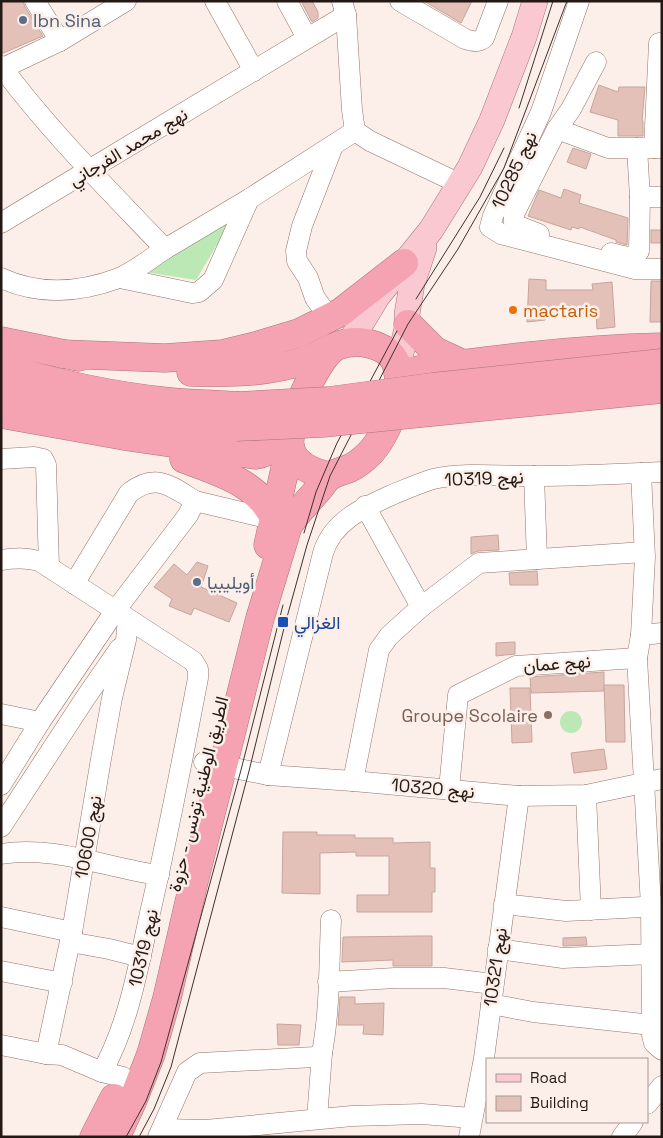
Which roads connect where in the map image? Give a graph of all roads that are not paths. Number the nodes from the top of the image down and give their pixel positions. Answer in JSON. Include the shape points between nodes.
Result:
{"nodes":[{"id":1,"x":35,"y":1,"type":"edge"},
{"id":2,"x":126,"y":1,"type":"edge"},
{"id":3,"x":215,"y":1,"type":"edge"},
{"id":4,"x":287,"y":1,"type":"edge"},
{"id":5,"x":400,"y":1,"type":"edge"},
{"id":6,"x":498,"y":1,"type":"edge"},
{"id":7,"x":536,"y":1,"type":"edge"},
{"id":8,"x":579,"y":1,"type":"edge"},
{"id":9,"x":344,"y":8,"type":"edge"},
{"id":10,"x":308,"y":38,"type":"junction"},
{"id":11,"x":60,"y":41,"type":"junction"},
{"id":12,"x":659,"y":43,"type":"dead end"},
{"id":13,"x":596,"y":62,"type":"dead end"},
{"id":14,"x":2,"y":68,"type":"edge"},
{"id":15,"x":254,"y":71,"type":"junction"},
{"id":16,"x":557,"y":129,"type":"junction"},
{"id":17,"x":355,"y":131,"type":"junction"},
{"id":18,"x":334,"y":146,"type":"junction"},
{"id":19,"x":651,"y":148,"type":"edge"},
{"id":20,"x":89,"y":170,"type":"junction"},
{"id":21,"x":460,"y":184,"type":"junction"},
{"id":22,"x":640,"y":197,"type":"junction"},
{"id":23,"x":662,"y":197,"type":"edge"},
{"id":24,"x":249,"y":199,"type":"junction"},
{"id":25,"x":1,"y":224,"type":"edge"},
{"id":26,"x":431,"y":230,"type":"junction"},
{"id":27,"x":165,"y":249,"type":"junction"},
{"id":28,"x":404,"y":263,"type":"junction"},
{"id":29,"x":662,"y":269,"type":"edge"},
{"id":30,"x":1,"y":278,"type":"edge"},
{"id":31,"x":120,"y":278,"type":"junction"},
{"id":32,"x":329,"y":317,"type":"junction"},
{"id":33,"x":408,"y":324,"type":"junction"},
{"id":34,"x":1,"y":341,"type":"edge"},
{"id":35,"x":342,"y":345,"type":"junction"},
{"id":36,"x":662,"y":347,"type":"edge"},
{"id":37,"x":62,"y":354,"type":"junction"},
{"id":38,"x":461,"y":363,"type":"junction"},
{"id":39,"x":662,"y":363,"type":"edge"},
{"id":40,"x":1,"y":367,"type":"edge"},
{"id":41,"x":398,"y":370,"type":"junction"},
{"id":42,"x":1,"y":389,"type":"edge"},
{"id":43,"x":662,"y":389,"type":"edge"},
{"id":44,"x":1,"y":414,"type":"edge"},
{"id":45,"x":236,"y":416,"type":"junction"},
{"id":46,"x":1,"y":426,"type":"edge"},
{"id":47,"x":301,"y":456,"type":"junction"},
{"id":48,"x":1,"y":459,"type":"edge"},
{"id":49,"x":184,"y":459,"type":"junction"},
{"id":50,"x":662,"y":472,"type":"edge"},
{"id":51,"x":641,"y":473,"type":"junction"},
{"id":52,"x":534,"y":476,"type":"junction"},
{"id":53,"x":196,"y":501,"type":"junction"},
{"id":54,"x":365,"y":506,"type":"junction"},
{"id":55,"x":275,"y":520,"type":"junction"},
{"id":56,"x":650,"y":555,"type":"edge"},
{"id":57,"x":537,"y":559,"type":"junction"},
{"id":58,"x":1,"y":560,"type":"edge"},
{"id":59,"x":49,"y":567,"type":"junction"},
{"id":60,"x":74,"y":584,"type":"junction"},
{"id":61,"x":419,"y":609,"type":"junction"},
{"id":62,"x":122,"y":615,"type":"junction"},
{"id":63,"x":662,"y":633,"type":"edge"},
{"id":64,"x":640,"y":635,"type":"junction"},
{"id":65,"x":126,"y":640,"type":"junction"},
{"id":66,"x":637,"y":658,"type":"junction"},
{"id":67,"x":1,"y":714,"type":"edge"},
{"id":68,"x":40,"y":722,"type":"junction"},
{"id":69,"x":214,"y":764,"type":"junction"},
{"id":70,"x":268,"y":776,"type":"junction"},
{"id":71,"x":353,"y":781,"type":"junction"},
{"id":72,"x":653,"y":781,"type":"edge"},
{"id":73,"x":1,"y":785,"type":"edge"},
{"id":74,"x":449,"y":789,"type":"junction"},
{"id":75,"x":586,"y":795,"type":"junction"},
{"id":76,"x":519,"y":796,"type":"junction"},
{"id":77,"x":1,"y":827,"type":"edge"},
{"id":78,"x":655,"y":851,"type":"edge"},
{"id":79,"x":1,"y":854,"type":"edge"},
{"id":80,"x":84,"y":860,"type":"junction"},
{"id":81,"x":159,"y":875,"type":"junction"},
{"id":82,"x":504,"y":904,"type":"junction"},
{"id":83,"x":656,"y":906,"type":"edge"},
{"id":84,"x":591,"y":910,"type":"junction"},
{"id":85,"x":1,"y":917,"type":"edge"},
{"id":86,"x":331,"y":920,"type":"dead end"},
{"id":87,"x":71,"y":937,"type":"junction"},
{"id":88,"x":655,"y":945,"type":"edge"},
{"id":89,"x":498,"y":949,"type":"junction"},
{"id":90,"x":141,"y":957,"type":"junction"},
{"id":91,"x":1,"y":971,"type":"edge"},
{"id":92,"x":328,"y":982,"type":"junction"},
{"id":93,"x":62,"y":983,"type":"junction"},
{"id":94,"x":493,"y":984,"type":"junction"},
{"id":95,"x":491,"y":1004,"type":"junction"},
{"id":96,"x":652,"y":1025,"type":"junction"},
{"id":97,"x":1,"y":1045,"type":"edge"},
{"id":98,"x":662,"y":1050,"type":"edge"},
{"id":99,"x":322,"y":1053,"type":"junction"},
{"id":100,"x":46,"y":1054,"type":"junction"},
{"id":101,"x":489,"y":1058,"type":"edge"},
{"id":102,"x":486,"y":1070,"type":"edge"},
{"id":103,"x":112,"y":1074,"type":"junction"},
{"id":104,"x":662,"y":1086,"type":"edge"},
{"id":105,"x":648,"y":1103,"type":"edge"},
{"id":106,"x":318,"y":1119,"type":"junction"},
{"id":107,"x":471,"y":1128,"type":"edge"},
{"id":108,"x":160,"y":1133,"type":"edge"},
{"id":109,"x":94,"y":1137,"type":"edge"},
{"id":110,"x":116,"y":1137,"type":"edge"}],
"edges":[{"from":1,"to":11,"type":"street"},
{"from":2,"to":11,"type":"street"},
{"from":3,"to":15,"type":"street"},
{"from":4,"to":10,"type":"street"},
{"from":5,"to":6,"type":"street","via":[[465,39],[474,41],[484,38]]},
{"from":7,"to":21,"type":"main road","via":[[492,120]]},
{"from":8,"to":29,"type":"street","name":"نهج 10285","via":[[541,112],[492,216],[490,227],[501,234],[635,269]]},
{"from":9,"to":10,"type":"street","name":"نهج محمد الفرجاني"},
{"from":9,"to":17,"type":"street"},
{"from":10,"to":15,"type":"street","name":"نهج محمد الفرجاني"},
{"from":11,"to":14,"type":"street"},
{"from":12,"to":19,"type":"street"},
{"from":13,"to":16,"type":"street"},
{"from":14,"to":20,"type":"street"},
{"from":15,"to":20,"type":"street","name":"نهج محمد الفرجاني"},
{"from":16,"to":19,"type":"street","via":[[608,148]]},
{"from":16,"to":22,"type":"street","via":[[514,214],[514,223],[524,230],[580,247],[635,257],[639,251]]},
{"from":17,"to":18,"type":"street"},
{"from":17,"to":21,"type":"street"},
{"from":18,"to":24,"type":"street"},
{"from":18,"to":32,"type":"street","via":[[302,226],[296,251],[297,261],[315,298]]},
{"from":19,"to":22,"type":"street"},
{"from":20,"to":25,"type":"street","name":"نهج محمد الفرجاني"},
{"from":20,"to":27,"type":"street"},
{"from":21,"to":26,"type":"main road"},
{"from":22,"to":23,"type":"street"},
{"from":24,"to":27,"type":"street"},
{"from":24,"to":31,"type":"street","via":[[213,280],[199,292]]},
{"from":26,"to":28,"type":"main road"},
{"from":26,"to":33,"type":"main road","via":[[412,284]]},
{"from":27,"to":31,"type":"street"},
{"from":28,"to":32,"type":"highway","via":[[341,312]]},
{"from":28,"to":35,"type":"main road"},
{"from":30,"to":31,"type":"street","via":[[28,288],[63,292]]},
{"from":32,"to":37,"type":"highway","via":[[299,333],[222,354],[165,358]]},
{"from":33,"to":38,"type":"highway","via":[[435,351]]},
{"from":33,"to":41,"type":"main road"},
{"from":34,"to":37,"type":"highway"},
{"from":35,"to":37,"type":"highway","via":[[279,367],[214,373],[141,369]]},
{"from":35,"to":41,"type":"highway","via":[[363,341],[386,350]]},
{"from":35,"to":47,"type":"highway","via":[[317,367],[296,413]]},
{"from":36,"to":38,"type":"highway"},
{"from":38,"to":41,"type":"highway"},
{"from":39,"to":45,"type":"highway","bridge":true,"via":[[443,386]]},
{"from":40,"to":45,"type":"highway","via":[[46,381]]},
{"from":41,"to":47,"type":"highway","via":[[396,403],[389,425],[371,452],[352,468]]},
{"from":42,"to":45,"type":"highway","via":[[107,415],[172,423]]},
{"from":43,"to":45,"type":"highway","bridge":true,"via":[[341,422]]},
{"from":44,"to":47,"type":"highway","via":[[255,455],[271,450],[281,441]]},
{"from":46,"to":49,"type":"highway"},
{"from":47,"to":49,"type":"highway","via":[[244,467]]},
{"from":47,"to":55,"type":"highway","name":"الطريق الوطنية تونس - حزوة"},
{"from":47,"to":69,"type":"highway","name":"الطريق الوطنية تونس - حزوة","via":[[294,516],[288,526]]},
{"from":48,"to":59,"type":"street","via":[[34,457],[43,459],[46,465]]},
{"from":49,"to":55,"type":"highway","via":[[236,479],[262,499]]},
{"from":50,"to":51,"type":"street","name":"نهج 10319"},
{"from":51,"to":52,"type":"street","name":"نهج 10319"},
{"from":51,"to":56,"type":"street"},
{"from":52,"to":54,"type":"street","name":"نهج 10319","via":[[474,475],[434,479]]},
{"from":52,"to":57,"type":"street"},
{"from":53,"to":55,"type":"street"},
{"from":53,"to":60,"type":"street","via":[[156,481],[140,484],[130,493]]},
{"from":53,"to":62,"type":"street"},
{"from":54,"to":61,"type":"street"},
{"from":54,"to":70,"type":"street","name":"نهج 10319","via":[[336,528],[326,542]]},
{"from":55,"to":69,"type":"highway","name":"الطريق الوطنية تونس - حزوة","via":[[233,652]]},
{"from":56,"to":57,"type":"street"},
{"from":56,"to":64,"type":"street"},
{"from":57,"to":61,"type":"street","via":[[479,563]]},
{"from":58,"to":59,"type":"street","name":"نهج 10319","via":[[33,559]]},
{"from":59,"to":60,"type":"street","name":"نهج 10319"},
{"from":60,"to":62,"type":"street","name":"نهج 10319"},
{"from":61,"to":71,"type":"street","via":[[389,636],[379,650]]},
{"from":62,"to":65,"type":"street","name":"نهج 10600"},
{"from":62,"to":68,"type":"street"},
{"from":62,"to":81,"type":"street","name":"نهج 10319","via":[[193,661],[198,673]]},
{"from":63,"to":64,"type":"street"},
{"from":64,"to":66,"type":"street"},
{"from":65,"to":77,"type":"street"},
{"from":65,"to":80,"type":"street","name":"نهج 10600","via":[[112,698]]},
{"from":66,"to":72,"type":"street"},
{"from":66,"to":74,"type":"street","name":"نهج عمان","via":[[516,666],[458,695]]},
{"from":67,"to":68,"type":"street"},
{"from":68,"to":73,"type":"street"},
{"from":69,"to":70,"type":"street","name":"نهج 10320"},
{"from":69,"to":103,"type":"highway","name":"الطريق الوطنية تونس - حزوة","via":[[146,1008]]},
{"from":69,"to":110,"type":"highway","name":"الطريق الوطنية تونس - حزوة","via":[[167,998],[151,1054]]},
{"from":70,"to":71,"type":"street","name":"نهج 10320"},
{"from":71,"to":74,"type":"street","name":"نهج 10320"},
{"from":72,"to":75,"type":"street","name":"نهج 10320"},
{"from":72,"to":78,"type":"street"},
{"from":74,"to":76,"type":"street","name":"نهج 10320"},
{"from":75,"to":76,"type":"street","name":"نهج 10320"},
{"from":75,"to":84,"type":"street"},
{"from":76,"to":82,"type":"street","name":"نهج 10321"},
{"from":78,"to":83,"type":"street"},
{"from":79,"to":80,"type":"street","via":[[28,851]]},
{"from":80,"to":81,"type":"street"},
{"from":80,"to":87,"type":"street","name":"نهج 10600"},
{"from":81,"to":90,"type":"street","name":"نهج 10319"},
{"from":82,"to":84,"type":"street","via":[[566,911]]},
{"from":82,"to":89,"type":"street","name":"نهج 10321"},
{"from":83,"to":84,"type":"street"},
{"from":83,"to":88,"type":"street"},
{"from":85,"to":87,"type":"street"},
{"from":86,"to":92,"type":"street"},
{"from":87,"to":90,"type":"street"},
{"from":87,"to":93,"type":"street","name":"نهج 10600"},
{"from":88,"to":89,"type":"street","via":[[563,958]]},
{"from":88,"to":96,"type":"street"},
{"from":89,"to":94,"type":"street","name":"نهج 10321"},
{"from":90,"to":103,"type":"street","name":"نهج 10319","via":[[130,1005],[113,1052]]},
{"from":91,"to":93,"type":"street"},
{"from":92,"to":94,"type":"street","via":[[444,978]]},
{"from":92,"to":99,"type":"street"},
{"from":93,"to":100,"type":"street","name":"نهج 10600"},
{"from":94,"to":95,"type":"street","name":"نهج 10321"},
{"from":95,"to":96,"type":"street"},
{"from":95,"to":101,"type":"street","name":"نهج 10321"},
{"from":96,"to":98,"type":"street","via":[[653,1040]]},
{"from":97,"to":100,"type":"street"},
{"from":99,"to":106,"type":"street"},
{"from":99,"to":108,"type":"street","via":[[314,1057],[200,1063],[187,1072]]},
{"from":100,"to":103,"type":"street","via":[[62,1055]]},
{"from":102,"to":107,"type":"street","name":"نهج 10321"},
{"from":103,"to":109,"type":"highway","name":"الطريق الوطنية تونس - حزوة"},
{"from":104,"to":105,"type":"street"},
{"from":106,"to":107,"type":"street","via":[[422,1114]]},
{"from":106,"to":108,"type":"street"}]}
